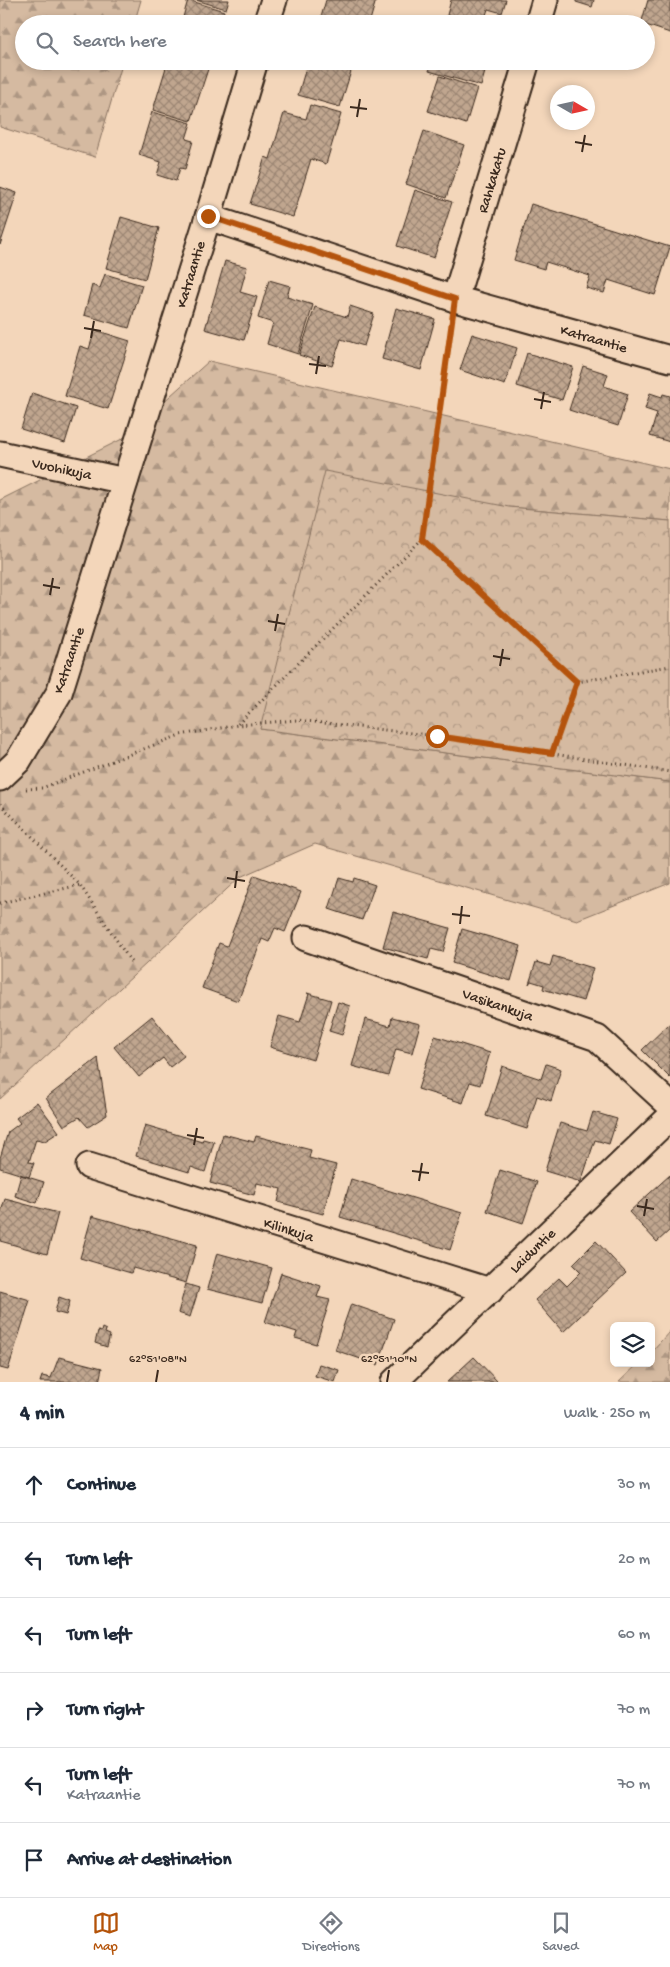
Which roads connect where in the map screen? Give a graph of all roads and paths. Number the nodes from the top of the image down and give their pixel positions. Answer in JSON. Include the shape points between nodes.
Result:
{"nodes":[{"id":1,"x":274,"y":0,"type":"edge"},
{"id":2,"x":545,"y":0,"type":"edge"},
{"id":3,"x":269,"y":15,"type":"edge"},
{"id":4,"x":541,"y":15,"type":"edge"},
{"id":5,"x":252,"y":70,"type":"edge"},
{"id":6,"x":524,"y":70,"type":"edge"},
{"id":7,"x":208,"y":216,"type":"junction"},
{"id":8,"x":455,"y":299,"type":"junction"},
{"id":9,"x":670,"y":359,"type":"edge"},
{"id":10,"x":0,"y":454,"type":"edge"},
{"id":11,"x":125,"y":481,"type":"junction"},
{"id":12,"x":422,"y":539,"type":"junction"},
{"id":13,"x":670,"y":666,"type":"edge"},
{"id":14,"x":577,"y":682,"type":"junction"},
{"id":15,"x":238,"y":725,"type":"junction"},
{"id":16,"x":552,"y":753,"type":"junction"},
{"id":17,"x":670,"y":772,"type":"edge"},
{"id":18,"x":8,"y":784,"type":"edge"},
{"id":19,"x":0,"y":804,"type":"edge"},
{"id":20,"x":80,"y":885,"type":"junction"},
{"id":21,"x":0,"y":904,"type":"edge"},
{"id":22,"x":306,"y":938,"type":"dead end"},
{"id":23,"x":133,"y":964,"type":"dead end"},
{"id":24,"x":670,"y":1105,"type":"edge"},
{"id":25,"x":670,"y":1116,"type":"edge"},
{"id":26,"x":89,"y":1166,"type":"dead end"},
{"id":27,"x":490,"y":1291,"type":"junction"},
{"id":28,"x":394,"y":1382,"type":"edge"}],
"edges":[{"from":1,"to":3,"type":"street"},
{"from":2,"to":4,"type":"street"},
{"from":5,"to":7,"type":"street"},
{"from":6,"to":8,"type":"street","name":"Rahkakatu"},
{"from":7,"to":8,"type":"street","name":"Katraantie"},
{"from":7,"to":11,"type":"street","name":"Katraantie"},
{"from":8,"to":9,"type":"street","name":"Katraantie"},
{"from":8,"to":12,"type":"path"},
{"from":10,"to":11,"type":"street","name":"Vuohikuja"},
{"from":11,"to":18,"type":"street","name":"Katraantie","via":[[59,693],[18,761]]},
{"from":12,"to":14,"type":"path"},
{"from":12,"to":15,"type":"path"},
{"from":13,"to":14,"type":"path"},
{"from":14,"to":16,"type":"path"},
{"from":15,"to":16,"type":"path","via":[[297,720]]},
{"from":15,"to":18,"type":"path","via":[[180,734],[42,788]]},
{"from":16,"to":17,"type":"path"},
{"from":19,"to":20,"type":"path"},
{"from":20,"to":21,"type":"path"},
{"from":20,"to":23,"type":"path"},
{"from":22,"to":24,"type":"street","name":"Vasikankuja","via":[[596,1038]]},
{"from":25,"to":27,"type":"street","name":"Laiduntie"},
{"from":26,"to":27,"type":"street","name":"Kilinkuja"},
{"from":27,"to":28,"type":"street","name":"Laiduntie"}]}
